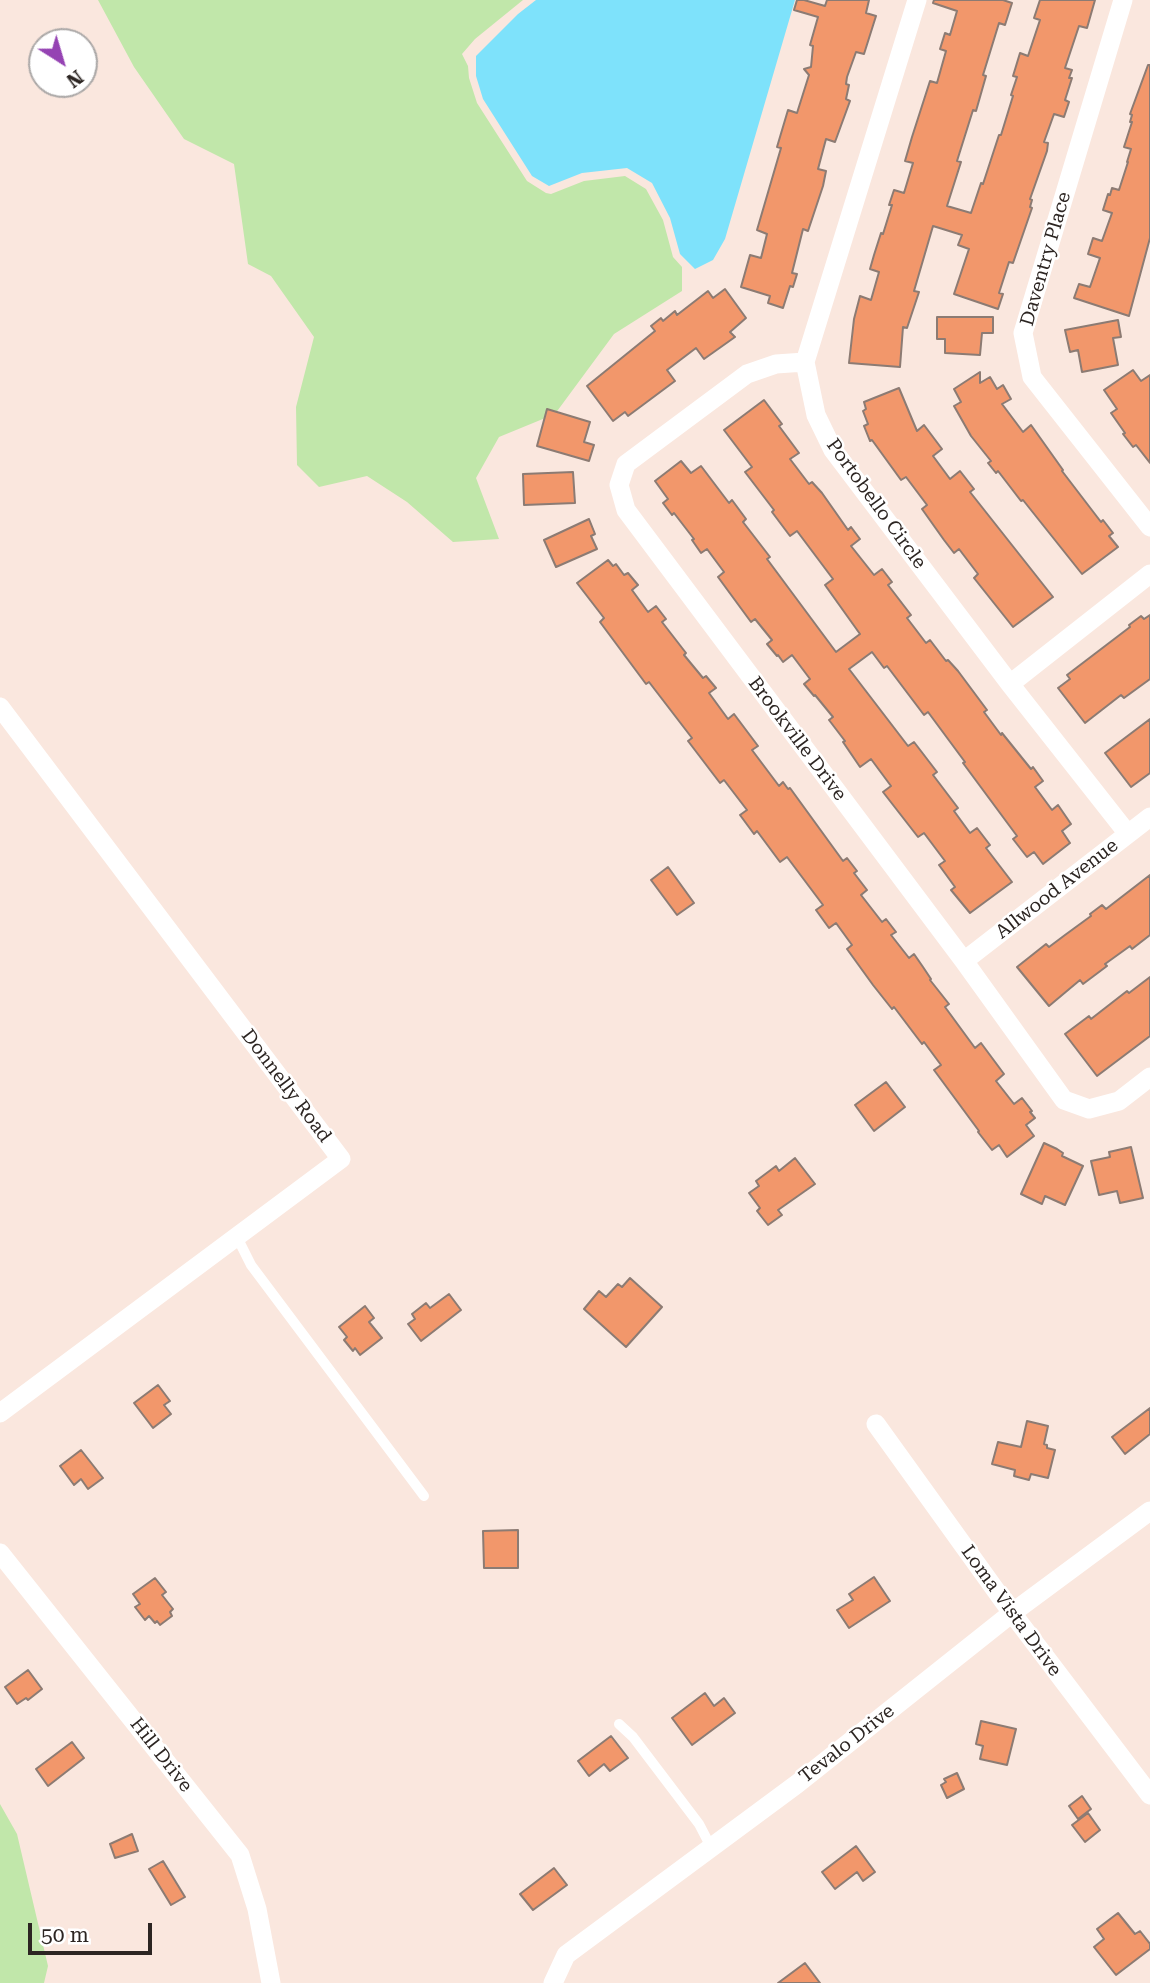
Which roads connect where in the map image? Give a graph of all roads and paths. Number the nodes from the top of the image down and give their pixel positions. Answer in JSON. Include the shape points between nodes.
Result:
{"nodes":[{"id":1,"x":917,"y":0,"type":"edge"},
{"id":2,"x":1123,"y":0,"type":"edge"},
{"id":3,"x":806,"y":362,"type":"junction"},
{"id":4,"x":1150,"y":527,"type":"edge"},
{"id":5,"x":1150,"y":574,"type":"edge"},
{"id":6,"x":1010,"y":684,"type":"junction"},
{"id":7,"x":0,"y":707,"type":"edge"},
{"id":8,"x":1150,"y":817,"type":"edge"},
{"id":9,"x":1128,"y":834,"type":"junction"},
{"id":10,"x":964,"y":961,"type":"junction"},
{"id":11,"x":1150,"y":1077,"type":"edge"},
{"id":12,"x":237,"y":1237,"type":"junction"},
{"id":13,"x":0,"y":1413,"type":"edge"},
{"id":14,"x":876,"y":1424,"type":"dead end"},
{"id":15,"x":424,"y":1496,"type":"dead end"},
{"id":16,"x":1150,"y":1511,"type":"edge"},
{"id":17,"x":0,"y":1553,"type":"edge"},
{"id":18,"x":1012,"y":1613,"type":"junction"},
{"id":19,"x":619,"y":1724,"type":"dead end"},
{"id":20,"x":1150,"y":1795,"type":"edge"},
{"id":21,"x":711,"y":1847,"type":"junction"},
{"id":22,"x":271,"y":1983,"type":"edge"},
{"id":23,"x":553,"y":1983,"type":"edge"}],
"edges":[{"from":1,"to":3,"type":"street","name":"Portobello Circle"},
{"from":2,"to":4,"type":"street","name":"Daventry Place","via":[[1023,333],[1032,377]]},
{"from":3,"to":6,"type":"street","name":"Portobello Circle","via":[[816,415],[833,450]]},
{"from":3,"to":10,"type":"street","name":"Brookville Drive","via":[[776,364],[747,374],[626,464],[619,485],[626,510]]},
{"from":5,"to":6,"type":"street"},
{"from":6,"to":9,"type":"street","name":"Portobello Circle"},
{"from":7,"to":12,"type":"street","name":"Donnelly Road","via":[[341,1159]]},
{"from":8,"to":9,"type":"street","name":"Allwood Avenue"},
{"from":9,"to":10,"type":"street","name":"Allwood Avenue"},
{"from":10,"to":11,"type":"street","name":"Brookville Drive","via":[[1064,1100],[1089,1109],[1119,1101]]},
{"from":12,"to":13,"type":"street","name":"Donnelly Road"},
{"from":12,"to":15,"type":"lane","via":[[251,1265]]},
{"from":14,"to":18,"type":"street","name":"Loma Vista Drive"},
{"from":16,"to":18,"type":"street","name":"Tevalo Drive"},
{"from":17,"to":22,"type":"street","name":"Hill Drive","via":[[240,1855],[257,1909]]},
{"from":18,"to":20,"type":"street","name":"Loma Vista Drive"},
{"from":18,"to":21,"type":"street","name":"Tevalo Drive"},
{"from":19,"to":21,"type":"lane"},
{"from":21,"to":23,"type":"street","name":"Tevalo Drive","via":[[566,1955]]}]}
